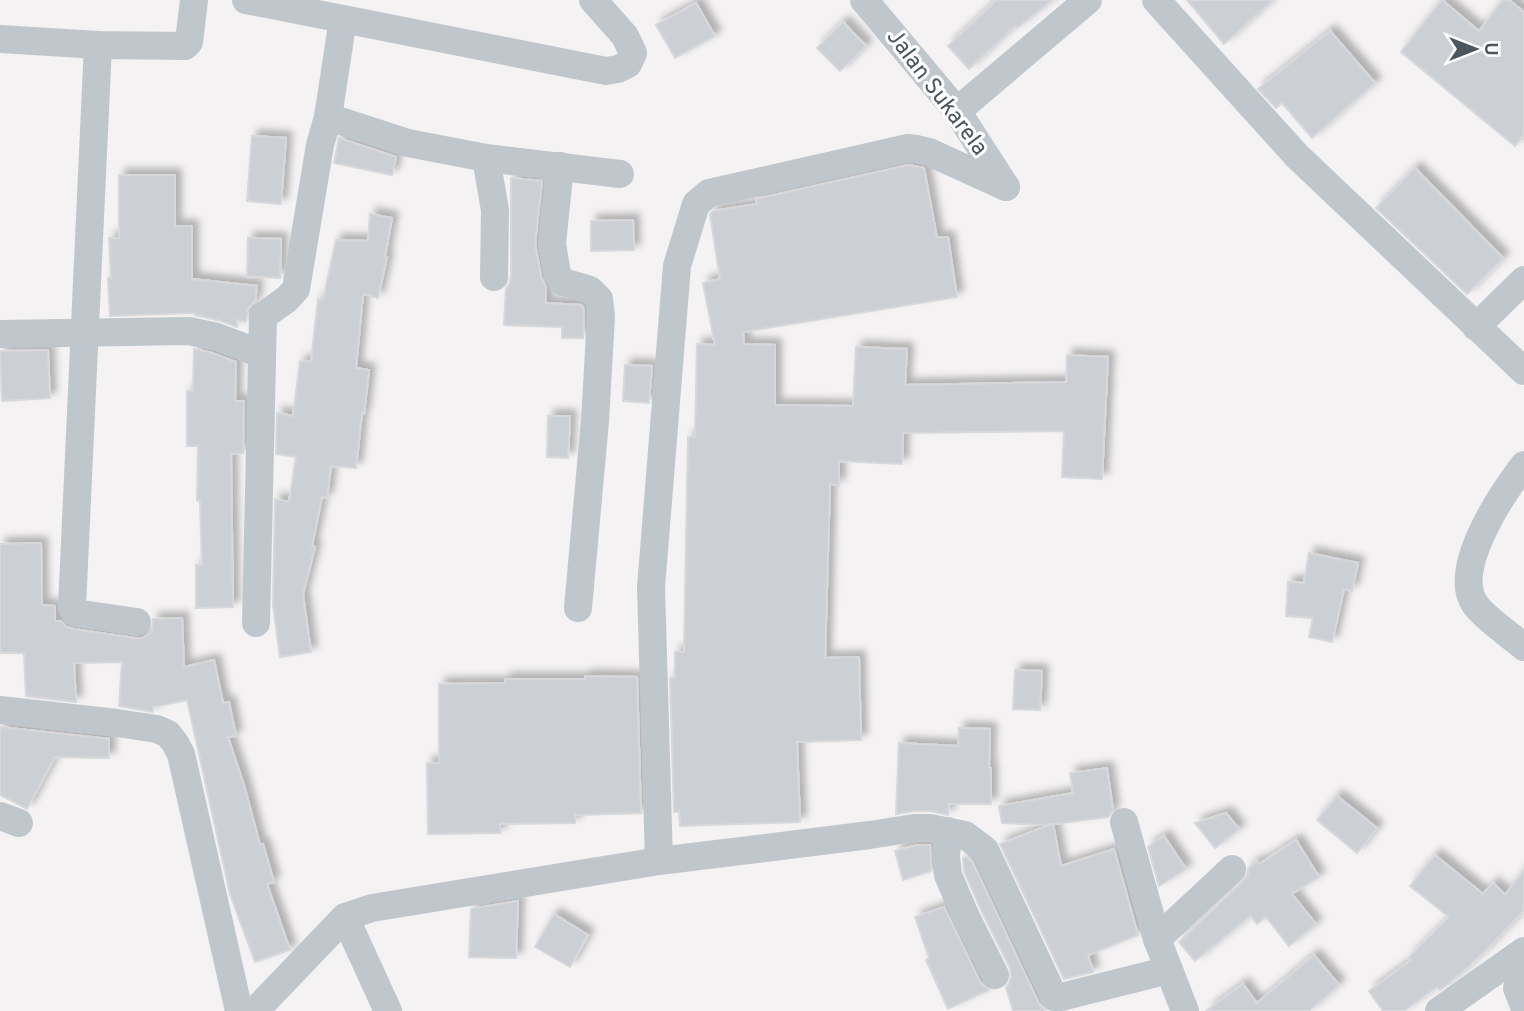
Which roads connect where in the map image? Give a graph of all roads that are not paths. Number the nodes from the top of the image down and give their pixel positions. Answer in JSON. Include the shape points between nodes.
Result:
{"nodes":[{"id":1,"x":194,"y":0,"type":"edge"},
{"id":2,"x":247,"y":0,"type":"edge"},
{"id":3,"x":593,"y":0,"type":"edge"},
{"id":4,"x":864,"y":0,"type":"edge"},
{"id":5,"x":1088,"y":0,"type":"edge"},
{"id":6,"x":1156,"y":0,"type":"edge"},
{"id":7,"x":343,"y":19,"type":"junction"},
{"id":8,"x":0,"y":38,"type":"edge"},
{"id":9,"x":98,"y":45,"type":"junction"},
{"id":10,"x":957,"y":111,"type":"junction"},
{"id":11,"x":328,"y":117,"type":"junction"},
{"id":12,"x":486,"y":158,"type":"junction"},
{"id":13,"x":560,"y":166,"type":"junction"},
{"id":14,"x":620,"y":174,"type":"dead end"},
{"id":15,"x":494,"y":277,"type":"dead end"},
{"id":16,"x":1524,"y":281,"type":"edge"},
{"id":17,"x":1476,"y":327,"type":"junction"},
{"id":18,"x":84,"y":332,"type":"junction"},
{"id":19,"x":0,"y":334,"type":"edge"},
{"id":20,"x":262,"y":354,"type":"junction"},
{"id":21,"x":1524,"y":371,"type":"edge"},
{"id":22,"x":1521,"y":475,"type":"edge"},
{"id":23,"x":578,"y":608,"type":"dead end"},
{"id":24,"x":137,"y":622,"type":"dead end"},
{"id":25,"x":256,"y":623,"type":"dead end"},
{"id":26,"x":1524,"y":647,"type":"edge"},
{"id":27,"x":0,"y":710,"type":"edge"},
{"id":28,"x":1124,"y":822,"type":"dead end"},
{"id":29,"x":947,"y":831,"type":"junction"},
{"id":30,"x":659,"y":861,"type":"junction"},
{"id":31,"x":1232,"y":869,"type":"dead end"},
{"id":32,"x":345,"y":917,"type":"junction"},
{"id":33,"x":1157,"y":939,"type":"junction"},
{"id":34,"x":1524,"y":951,"type":"edge"},
{"id":35,"x":1169,"y":970,"type":"junction"},
{"id":36,"x":995,"y":975,"type":"dead end"},
{"id":37,"x":1524,"y":982,"type":"edge"},
{"id":38,"x":1524,"y":1006,"type":"edge"},
{"id":39,"x":239,"y":1011,"type":"edge"},
{"id":40,"x":255,"y":1011,"type":"edge"},
{"id":41,"x":388,"y":1011,"type":"edge"},
{"id":42,"x":1185,"y":1011,"type":"edge"},
{"id":43,"x":1439,"y":1011,"type":"edge"}],
"edges":[{"from":1,"to":9,"type":"street","via":[[185,46]]},
{"from":2,"to":7,"type":"street"},
{"from":3,"to":7,"type":"street","via":[[625,36],[632,52],[628,64],[606,71]]},
{"from":4,"to":10,"type":"street","name":"Jalan Sukarela"},
{"from":5,"to":10,"type":"street"},
{"from":6,"to":17,"type":"street","via":[[1297,156]]},
{"from":7,"to":11,"type":"street"},
{"from":8,"to":9,"type":"street"},
{"from":9,"to":18,"type":"street"},
{"from":10,"to":30,"type":"street","name":"Jalan Sukarela","via":[[1006,187],[929,152],[908,148],[709,193],[696,204],[677,266],[651,587]]},
{"from":11,"to":12,"type":"street","via":[[408,143]]},
{"from":11,"to":20,"type":"street","via":[[296,289],[263,316]]},
{"from":12,"to":13,"type":"street"},
{"from":12,"to":15,"type":"street","via":[[495,210]]},
{"from":13,"to":14,"type":"street"},
{"from":13,"to":23,"type":"street","via":[[552,244],[557,274],[562,282],[590,290],[599,299],[601,316]]},
{"from":16,"to":17,"type":"street"},
{"from":17,"to":21,"type":"street"},
{"from":18,"to":19,"type":"street"},
{"from":18,"to":20,"type":"street","via":[[189,331]]},
{"from":18,"to":24,"type":"street","via":[[72,607],[75,613]]},
{"from":20,"to":25,"type":"street"},
{"from":22,"to":26,"type":"street","via":[[1486,526],[1468,578],[1477,608]]},
{"from":27,"to":39,"type":"street","via":[[156,729],[176,744]]},
{"from":28,"to":33,"type":"street"},
{"from":29,"to":30,"type":"street","via":[[914,828]]},
{"from":29,"to":35,"type":"street","via":[[965,835],[985,850],[1054,997]]},
{"from":29,"to":36,"type":"street","via":[[948,875]]},
{"from":30,"to":32,"type":"street","via":[[372,908]]},
{"from":31,"to":33,"type":"street"},
{"from":32,"to":40,"type":"street"},
{"from":32,"to":41,"type":"street"},
{"from":33,"to":35,"type":"street"},
{"from":34,"to":43,"type":"street"},
{"from":35,"to":42,"type":"street"},
{"from":37,"to":38,"type":"street","via":[[1517,990]]}]}
